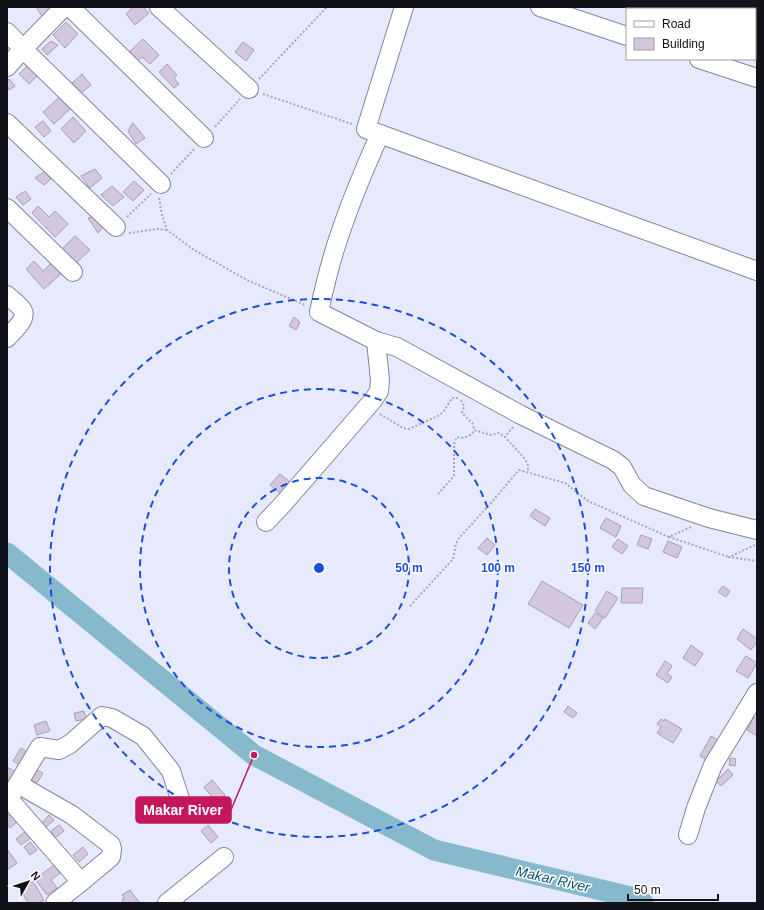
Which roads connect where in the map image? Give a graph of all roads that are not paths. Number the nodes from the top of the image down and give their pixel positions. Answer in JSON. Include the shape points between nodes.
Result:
{"nodes":[{"id":1,"x":64,"y":7,"type":"edge"},
{"id":2,"x":70,"y":7,"type":"edge"},
{"id":3,"x":404,"y":7,"type":"edge"},
{"id":4,"x":540,"y":7,"type":"edge"},
{"id":5,"x":169,"y":10,"type":"edge"},
{"id":6,"x":7,"y":32,"type":"edge"},
{"id":7,"x":626,"y":36,"type":"edge"},
{"id":8,"x":23,"y":49,"type":"junction"},
{"id":9,"x":702,"y":60,"type":"edge"},
{"id":10,"x":7,"y":67,"type":"edge"},
{"id":11,"x":757,"y":78,"type":"edge"},
{"id":12,"x":249,"y":89,"type":"road end"},
{"id":13,"x":7,"y":123,"type":"edge"},
{"id":14,"x":373,"y":132,"type":"junction"},
{"id":15,"x":204,"y":138,"type":"road end"},
{"id":16,"x":161,"y":184,"type":"road end"},
{"id":17,"x":7,"y":208,"type":"edge"},
{"id":18,"x":116,"y":227,"type":"road end"},
{"id":19,"x":757,"y":271,"type":"edge"},
{"id":20,"x":73,"y":272,"type":"dead end"},
{"id":21,"x":7,"y":295,"type":"edge"},
{"id":22,"x":7,"y":338,"type":"edge"},
{"id":23,"x":376,"y":341,"type":"junction"},
{"id":24,"x":266,"y":522,"type":"dead end"},
{"id":25,"x":756,"y":530,"type":"edge"},
{"id":26,"x":757,"y":693,"type":"edge"},
{"id":27,"x":18,"y":784,"type":"junction"},
{"id":28,"x":8,"y":801,"type":"edge"},
{"id":29,"x":181,"y":802,"type":"dead end"},
{"id":30,"x":688,"y":835,"type":"dead end"},
{"id":31,"x":224,"y":857,"type":"dead end"},
{"id":32,"x":81,"y":882,"type":"junction"},
{"id":33,"x":174,"y":901,"type":"edge"},
{"id":34,"x":55,"y":903,"type":"edge"}],
"edges":[{"from":1,"to":8,"type":"street"},
{"from":2,"to":15,"type":"street"},
{"from":3,"to":14,"type":"street"},
{"from":4,"to":7,"type":"street"},
{"from":5,"to":12,"type":"street"},
{"from":6,"to":8,"type":"street"},
{"from":8,"to":10,"type":"street"},
{"from":8,"to":16,"type":"street"},
{"from":9,"to":11,"type":"street"},
{"from":13,"to":18,"type":"street"},
{"from":14,"to":19,"type":"street"},
{"from":14,"to":23,"type":"street","via":[[341,229],[319,312]]},
{"from":17,"to":20,"type":"street"},
{"from":21,"to":22,"type":"street","via":[[24,314],[20,324]]},
{"from":23,"to":24,"type":"street","via":[[379,390],[369,406]]},
{"from":23,"to":25,"type":"street","via":[[397,347],[521,415],[613,460],[622,467],[632,485],[644,496],[709,518]]},
{"from":26,"to":30,"type":"street","via":[[713,765]]},
{"from":27,"to":28,"type":"street"},
{"from":27,"to":29,"type":"street","via":[[40,748],[59,750],[70,744],[102,716],[112,718],[143,736],[171,771]]},
{"from":27,"to":32,"type":"street","via":[[72,815],[111,845],[111,856]]},
{"from":28,"to":32,"type":"street"},
{"from":31,"to":33,"type":"street"},
{"from":32,"to":34,"type":"street"}]}
